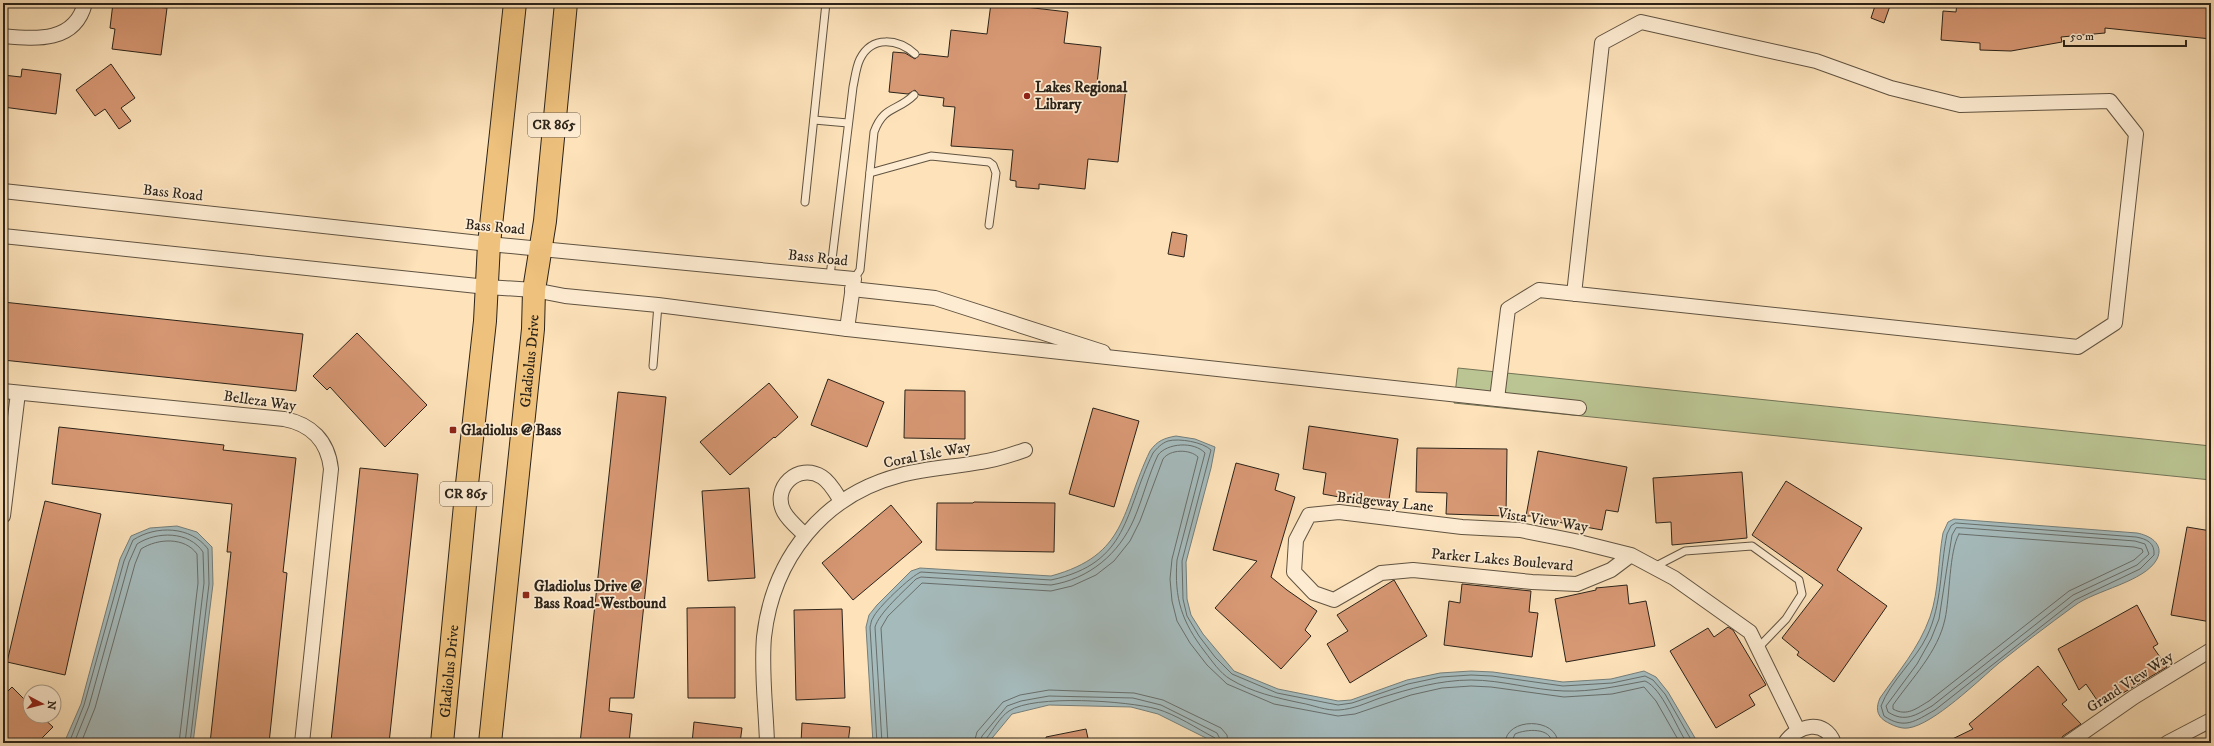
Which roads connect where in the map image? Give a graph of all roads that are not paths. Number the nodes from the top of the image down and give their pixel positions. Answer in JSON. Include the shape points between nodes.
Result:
{"nodes":[{"id":1,"x":85,"y":3,"type":"edge"},
{"id":2,"x":515,"y":3,"type":"edge"},
{"id":3,"x":566,"y":3,"type":"edge"},
{"id":4,"x":826,"y":3,"type":"edge"},
{"id":5,"x":3,"y":36,"type":"edge"},
{"id":6,"x":915,"y":54,"type":"dead end"},
{"id":7,"x":914,"y":94,"type":"dead end"},
{"id":8,"x":814,"y":120,"type":"junction"},
{"id":9,"x":848,"y":123,"type":"junction"},
{"id":10,"x":870,"y":173,"type":"junction"},
{"id":11,"x":3,"y":191,"type":"edge"},
{"id":12,"x":805,"y":202,"type":"dead end"},
{"id":13,"x":990,"y":225,"type":"dead end"},
{"id":14,"x":3,"y":236,"type":"edge"},
{"id":15,"x":489,"y":244,"type":"junction"},
{"id":16,"x":539,"y":248,"type":"junction"},
{"id":17,"x":830,"y":276,"type":"junction"},
{"id":18,"x":853,"y":284,"type":"junction"},
{"id":19,"x":487,"y":287,"type":"junction"},
{"id":20,"x":534,"y":290,"type":"junction"},
{"id":21,"x":1574,"y":294,"type":"junction"},
{"id":22,"x":658,"y":305,"type":"junction"},
{"id":23,"x":847,"y":329,"type":"junction"},
{"id":24,"x":1128,"y":361,"type":"junction"},
{"id":25,"x":652,"y":366,"type":"dead end"},
{"id":26,"x":3,"y":391,"type":"edge"},
{"id":27,"x":18,"y":393,"type":"junction"},
{"id":28,"x":1498,"y":399,"type":"junction"},
{"id":29,"x":1579,"y":408,"type":"dead end"},
{"id":30,"x":1025,"y":450,"type":"dead end"},
{"id":31,"x":841,"y":501,"type":"junction"},
{"id":32,"x":3,"y":516,"type":"edge"},
{"id":33,"x":1448,"y":525,"type":"joint"},
{"id":34,"x":805,"y":535,"type":"junction"},
{"id":35,"x":1631,"y":555,"type":"junction"},
{"id":36,"x":1654,"y":567,"type":"junction"},
{"id":37,"x":1334,"y":600,"type":"joint"},
{"id":38,"x":1758,"y":648,"type":"junction"},
{"id":39,"x":2211,"y":650,"type":"edge"},
{"id":40,"x":2211,"y":720,"type":"edge"},
{"id":41,"x":1798,"y":730,"type":"junction"},
{"id":42,"x":302,"y":743,"type":"edge"},
{"id":43,"x":442,"y":743,"type":"edge"},
{"id":44,"x":490,"y":743,"type":"edge"},
{"id":45,"x":767,"y":743,"type":"edge"},
{"id":46,"x":1785,"y":743,"type":"edge"},
{"id":47,"x":1834,"y":743,"type":"edge"},
{"id":48,"x":2068,"y":743,"type":"edge"},
{"id":49,"x":2167,"y":743,"type":"edge"}],
"edges":[{"from":1,"to":5,"type":"street","via":[[70,29],[51,36]]},
{"from":2,"to":15,"type":"main road","name":"Gladiolus Drive","number":"CR 865"},
{"from":3,"to":16,"type":"main road","name":"Gladiolus Drive","number":"CR 865","via":[[545,221]]},
{"from":4,"to":8,"type":"lane"},
{"from":6,"to":9,"type":"lane","via":[[906,46],[885,41],[866,50],[856,70]]},
{"from":7,"to":10,"type":"lane","via":[[907,101],[884,113],[878,121],[874,132]]},
{"from":8,"to":9,"type":"lane"},
{"from":8,"to":12,"type":"lane"},
{"from":9,"to":17,"type":"lane"},
{"from":10,"to":13,"type":"lane","via":[[931,156],[989,162],[996,173]]},
{"from":10,"to":18,"type":"lane","via":[[860,270]]},
{"from":11,"to":15,"type":"street","name":"Bass Road"},
{"from":14,"to":19,"type":"street"},
{"from":15,"to":16,"type":"street","name":"Bass Road"},
{"from":15,"to":19,"type":"main road","name":"Gladiolus Drive","number":"CR 865"},
{"from":16,"to":17,"type":"street","name":"Bass Road"},
{"from":16,"to":20,"type":"main road","name":"Gladiolus Drive","number":"CR 865"},
{"from":17,"to":18,"type":"street","name":"Bass Road"},
{"from":18,"to":23,"type":"street","name":"Bass Road"},
{"from":18,"to":24,"type":"street","via":[[935,298]]},
{"from":19,"to":20,"type":"street"},
{"from":19,"to":43,"type":"main road","name":"Gladiolus Drive","number":"CR 865"},
{"from":20,"to":22,"type":"street","via":[[565,296]]},
{"from":20,"to":44,"type":"main road","name":"Gladiolus Drive","number":"CR 865","via":[[533,329]]},
{"from":21,"to":21,"type":"street","via":[[2078,348],[2115,323],[2136,134],[2110,101],[1960,105],[1890,88],[1816,61],[1641,22],[1602,43]]},
{"from":21,"to":28,"type":"street","via":[[1540,290],[1508,309]]},
{"from":22,"to":23,"type":"street"},
{"from":22,"to":25,"type":"lane"},
{"from":23,"to":24,"type":"street"},
{"from":24,"to":28,"type":"street"},
{"from":26,"to":27,"type":"street","name":"Belleza Way"},
{"from":27,"to":32,"type":"street"},
{"from":27,"to":42,"type":"street","name":"Belleza Way","via":[[284,419],[304,425],[320,439],[330,459],[331,469]]},
{"from":28,"to":29,"type":"street"},
{"from":30,"to":31,"type":"street","name":"Coral Isle Way","via":[[981,462],[901,475],[864,488]]},
{"from":31,"to":34,"type":"street","name":"Coral Isle Way"},
{"from":31,"to":34,"type":"street","via":[[828,483],[816,474],[801,473],[788,478],[782,495],[783,511]]},
{"from":33,"to":35,"type":"street","name":"Vista View Way","via":[[1520,530]]},
{"from":33,"to":37,"type":"street","name":"Bridgeway Lane","via":[[1339,512],[1309,515],[1296,540],[1294,572],[1314,593]]},
{"from":34,"to":45,"type":"street","name":"Coral Isle Way","via":[[785,569],[770,604],[766,622],[764,659]]},
{"from":35,"to":36,"type":"street"},
{"from":35,"to":37,"type":"street","name":"Parker Lakes Boulevard","via":[[1611,570],[1577,584],[1413,570],[1381,573]]},
{"from":36,"to":38,"type":"street","via":[[1674,578],[1750,632]]},
{"from":36,"to":38,"type":"lane","via":[[1685,551],[1752,546],[1799,580],[1802,594],[1786,619]]},
{"from":38,"to":41,"type":"street"},
{"from":39,"to":48,"type":"street","name":"Grand View Way","via":[[2134,697]]},
{"from":40,"to":49,"type":"street"},
{"from":41,"to":46,"type":"street","via":[[1790,735]]},
{"from":41,"to":47,"type":"street","via":[[1816,727],[1826,732]]}]}
